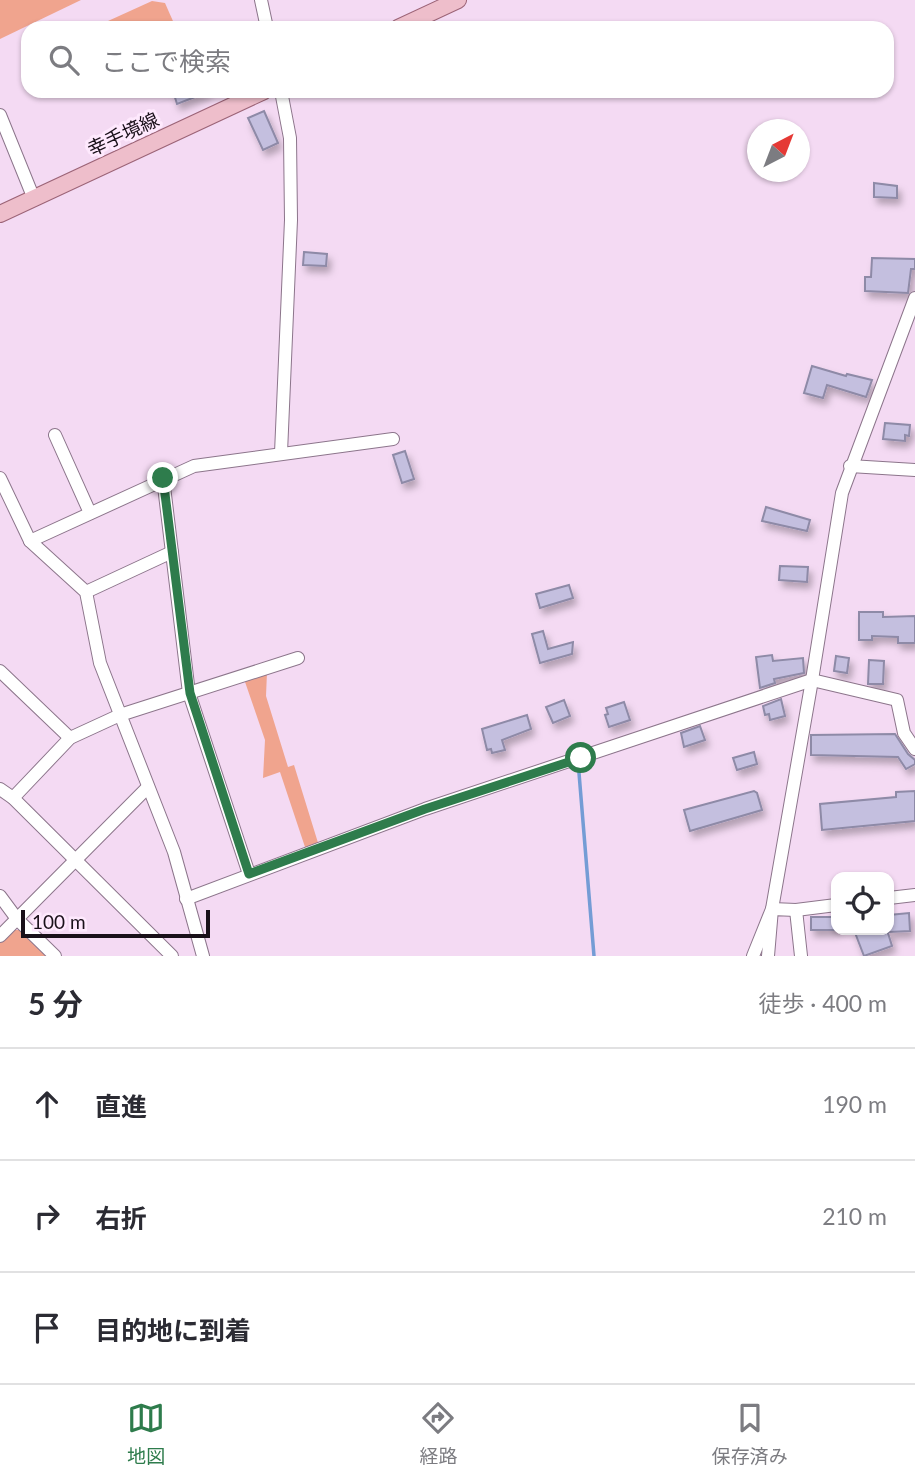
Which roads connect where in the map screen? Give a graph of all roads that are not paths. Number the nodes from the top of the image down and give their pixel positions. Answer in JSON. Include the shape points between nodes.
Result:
{"nodes":[{"id":1,"x":261,"y":0,"type":"edge"},
{"id":2,"x":458,"y":0,"type":"edge"},
{"id":3,"x":266,"y":21,"type":"edge"},
{"id":4,"x":413,"y":21,"type":"edge"},
{"id":5,"x":249,"y":98,"type":"edge"},
{"id":6,"x":282,"y":98,"type":"edge"},
{"id":7,"x":0,"y":115,"type":"edge"},
{"id":8,"x":34,"y":199,"type":"junction"},
{"id":9,"x":0,"y":214,"type":"edge"},
{"id":10,"x":915,"y":298,"type":"edge"},
{"id":11,"x":55,"y":435,"type":"dead end"},
{"id":12,"x":393,"y":439,"type":"dead end"},
{"id":13,"x":281,"y":453,"type":"junction"},
{"id":14,"x":850,"y":466,"type":"junction"},
{"id":15,"x":915,"y":470,"type":"edge"},
{"id":16,"x":0,"y":478,"type":"edge"},
{"id":17,"x":163,"y":478,"type":"junction"},
{"id":18,"x":90,"y":513,"type":"junction"},
{"id":19,"x":30,"y":541,"type":"junction"},
{"id":20,"x":172,"y":552,"type":"junction"},
{"id":21,"x":86,"y":592,"type":"junction"},
{"id":22,"x":298,"y":658,"type":"dead end"},
{"id":23,"x":0,"y":671,"type":"edge"},
{"id":24,"x":813,"y":680,"type":"junction"},
{"id":25,"x":190,"y":693,"type":"junction"},
{"id":26,"x":120,"y":715,"type":"junction"},
{"id":27,"x":70,"y":738,"type":"junction"},
{"id":28,"x":915,"y":749,"type":"edge"},
{"id":29,"x":148,"y":787,"type":"junction"},
{"id":30,"x":0,"y":789,"type":"edge"},
{"id":31,"x":13,"y":798,"type":"junction"},
{"id":32,"x":75,"y":860,"type":"junction"},
{"id":33,"x":249,"y":874,"type":"junction"},
{"id":34,"x":915,"y":895,"type":"edge"},
{"id":35,"x":0,"y":896,"type":"edge"},
{"id":36,"x":894,"y":897,"type":"edge"},
{"id":37,"x":186,"y":899,"type":"junction"},
{"id":38,"x":831,"y":906,"type":"edge"},
{"id":39,"x":772,"y":909,"type":"junction"},
{"id":40,"x":796,"y":910,"type":"junction"},
{"id":41,"x":17,"y":919,"type":"junction"},
{"id":42,"x":0,"y":936,"type":"edge"},
{"id":43,"x":55,"y":956,"type":"edge"},
{"id":44,"x":172,"y":956,"type":"edge"},
{"id":45,"x":203,"y":956,"type":"edge"},
{"id":46,"x":753,"y":956,"type":"edge"},
{"id":47,"x":768,"y":956,"type":"edge"},
{"id":48,"x":801,"y":956,"type":"edge"}],
"edges":[{"from":1,"to":3,"type":"street"},
{"from":2,"to":4,"type":"main road"},
{"from":5,"to":8,"type":"main road","name":"幸手境線"},
{"from":6,"to":13,"type":"street","via":[[291,178]]},
{"from":7,"to":8,"type":"street"},
{"from":8,"to":9,"type":"main road","name":"幸手境線"},
{"from":10,"to":14,"type":"street"},
{"from":11,"to":18,"type":"street"},
{"from":12,"to":13,"type":"street"},
{"from":13,"to":17,"type":"street","via":[[194,466]]},
{"from":14,"to":15,"type":"street"},
{"from":14,"to":24,"type":"street"},
{"from":16,"to":19,"type":"street"},
{"from":17,"to":18,"type":"street"},
{"from":17,"to":20,"type":"street"},
{"from":18,"to":19,"type":"street"},
{"from":19,"to":21,"type":"street"},
{"from":20,"to":21,"type":"street"},
{"from":20,"to":25,"type":"street"},
{"from":21,"to":26,"type":"street","via":[[100,663]]},
{"from":22,"to":25,"type":"street"},
{"from":23,"to":27,"type":"street"},
{"from":24,"to":28,"type":"street","via":[[897,700],[904,733]]},
{"from":24,"to":33,"type":"street","via":[[425,809]]},
{"from":24,"to":39,"type":"street"},
{"from":25,"to":26,"type":"street"},
{"from":25,"to":33,"type":"street"},
{"from":26,"to":27,"type":"street"},
{"from":26,"to":29,"type":"street"},
{"from":27,"to":31,"type":"street"},
{"from":29,"to":32,"type":"street"},
{"from":29,"to":37,"type":"street","via":[[174,852]]},
{"from":30,"to":31,"type":"street"},
{"from":31,"to":32,"type":"street"},
{"from":32,"to":41,"type":"street"},
{"from":32,"to":44,"type":"street"},
{"from":33,"to":37,"type":"street"},
{"from":34,"to":36,"type":"street"},
{"from":35,"to":41,"type":"street"},
{"from":37,"to":45,"type":"street"},
{"from":38,"to":40,"type":"street"},
{"from":39,"to":40,"type":"street"},
{"from":39,"to":46,"type":"street"},
{"from":39,"to":47,"type":"street"},
{"from":40,"to":48,"type":"street"},
{"from":41,"to":42,"type":"street"},
{"from":41,"to":43,"type":"street"}]}
